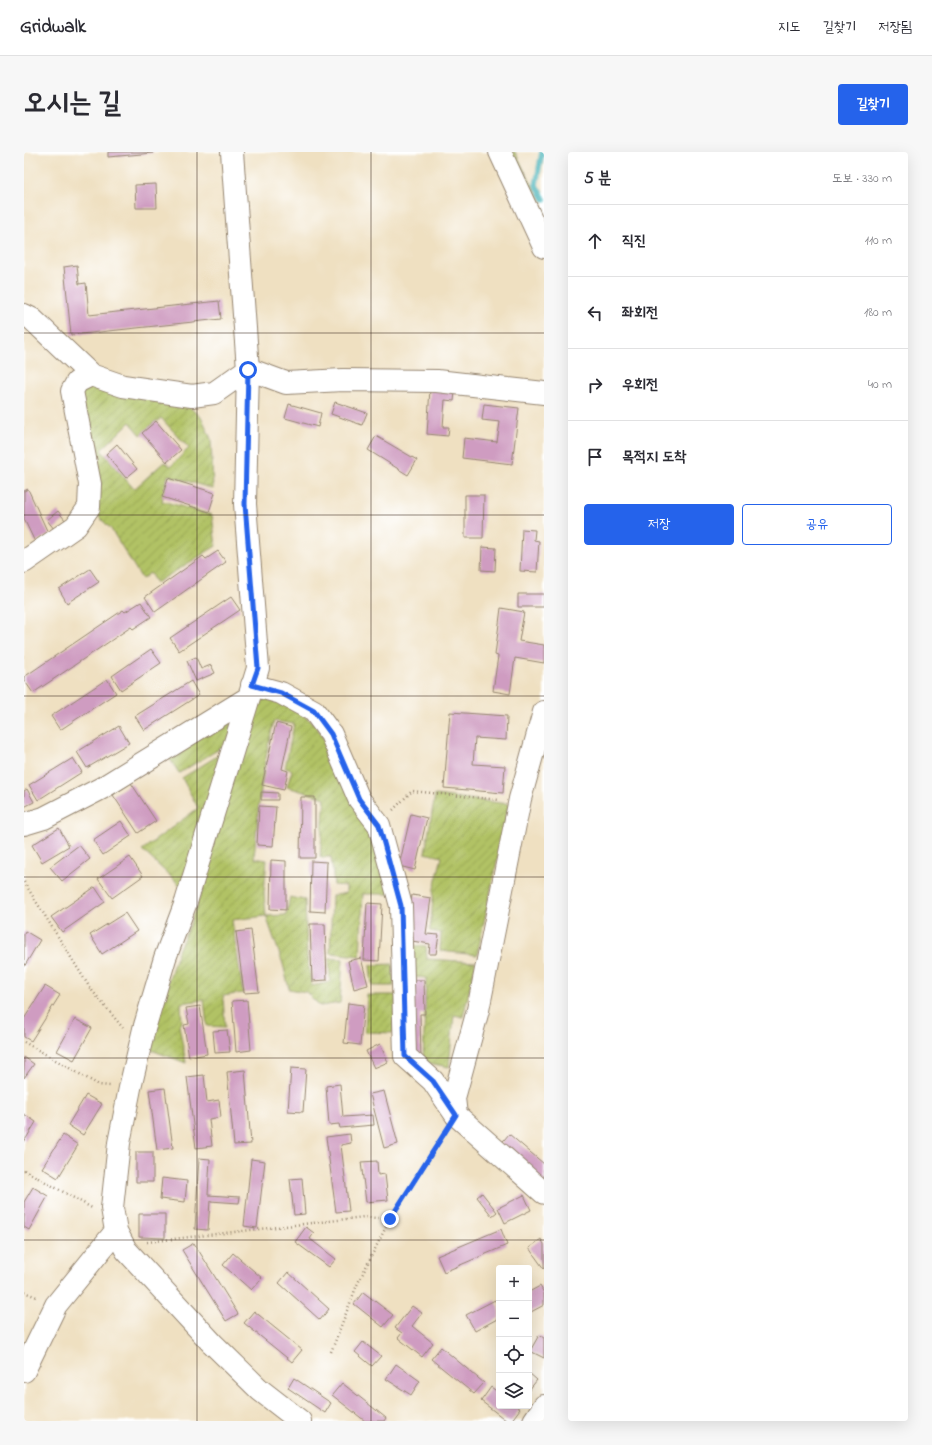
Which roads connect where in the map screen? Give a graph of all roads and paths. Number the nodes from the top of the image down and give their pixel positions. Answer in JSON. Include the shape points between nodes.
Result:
{"nodes":[{"id":1,"x":232,"y":152,"type":"edge"},
{"id":2,"x":500,"y":152,"type":"edge"},
{"id":3,"x":544,"y":247,"type":"edge"},
{"id":4,"x":24,"y":315,"type":"edge"},
{"id":5,"x":248,"y":370,"type":"junction"},
{"id":6,"x":91,"y":375,"type":"junction"},
{"id":7,"x":544,"y":393,"type":"edge"},
{"id":8,"x":24,"y":562,"type":"edge"},
{"id":9,"x":250,"y":692,"type":"junction"},
{"id":10,"x":544,"y":712,"type":"edge"},
{"id":11,"x":520,"y":799,"type":"junction"},
{"id":12,"x":24,"y":824,"type":"edge"},
{"id":13,"x":379,"y":825,"type":"junction"},
{"id":14,"x":24,"y":882,"type":"edge"},
{"id":15,"x":24,"y":1042,"type":"edge"},
{"id":16,"x":139,"y":1048,"type":"junction"},
{"id":17,"x":130,"y":1088,"type":"junction"},
{"id":18,"x":456,"y":1115,"type":"junction"},
{"id":19,"x":24,"y":1170,"type":"edge"},
{"id":20,"x":544,"y":1193,"type":"edge"},
{"id":21,"x":390,"y":1219,"type":"junction"},
{"id":22,"x":119,"y":1233,"type":"junction"},
{"id":23,"x":331,"y":1352,"type":"dead end"},
{"id":24,"x":24,"y":1371,"type":"edge"},
{"id":25,"x":544,"y":1406,"type":"edge"},
{"id":26,"x":300,"y":1421,"type":"edge"},
{"id":27,"x":534,"y":1421,"type":"edge"}],
"edges":[{"from":1,"to":5,"type":"street"},
{"from":2,"to":3,"type":"street"},
{"from":4,"to":6,"type":"street","via":[[32,319]]},
{"from":5,"to":6,"type":"street","via":[[214,393],[192,396],[123,386]]},
{"from":5,"to":7,"type":"street","via":[[286,383],[343,380],[437,381]]},
{"from":5,"to":9,"type":"street","via":[[245,504],[258,668]]},
{"from":6,"to":8,"type":"street","via":[[77,382],[72,391],[90,484],[89,507],[76,526]]},
{"from":9,"to":12,"type":"street","via":[[102,788],[44,818]]},
{"from":9,"to":13,"type":"street","via":[[281,693],[314,711],[331,734],[359,799]]},
{"from":9,"to":16,"type":"street"},
{"from":10,"to":11,"type":"street"},
{"from":11,"to":13,"type":"path","via":[[494,800],[412,791]]},
{"from":11,"to":18,"type":"street","via":[[478,1010],[454,1098]]},
{"from":13,"to":18,"type":"street","via":[[401,906],[405,1056],[433,1081]]},
{"from":14,"to":16,"type":"path","via":[[90,988]]},
{"from":15,"to":17,"type":"path","via":[[99,1085]]},
{"from":16,"to":17,"type":"street"},
{"from":17,"to":22,"type":"street","via":[[119,1144],[112,1208]]},
{"from":18,"to":20,"type":"street"},
{"from":18,"to":21,"type":"path"},
{"from":19,"to":22,"type":"path"},
{"from":21,"to":22,"type":"path","via":[[364,1217],[142,1242]]},
{"from":21,"to":23,"type":"path","via":[[356,1284]]},
{"from":22,"to":24,"type":"street","via":[[56,1305]]},
{"from":22,"to":26,"type":"street","via":[[212,1343],[260,1390]]},
{"from":25,"to":27,"type":"street"}]}
